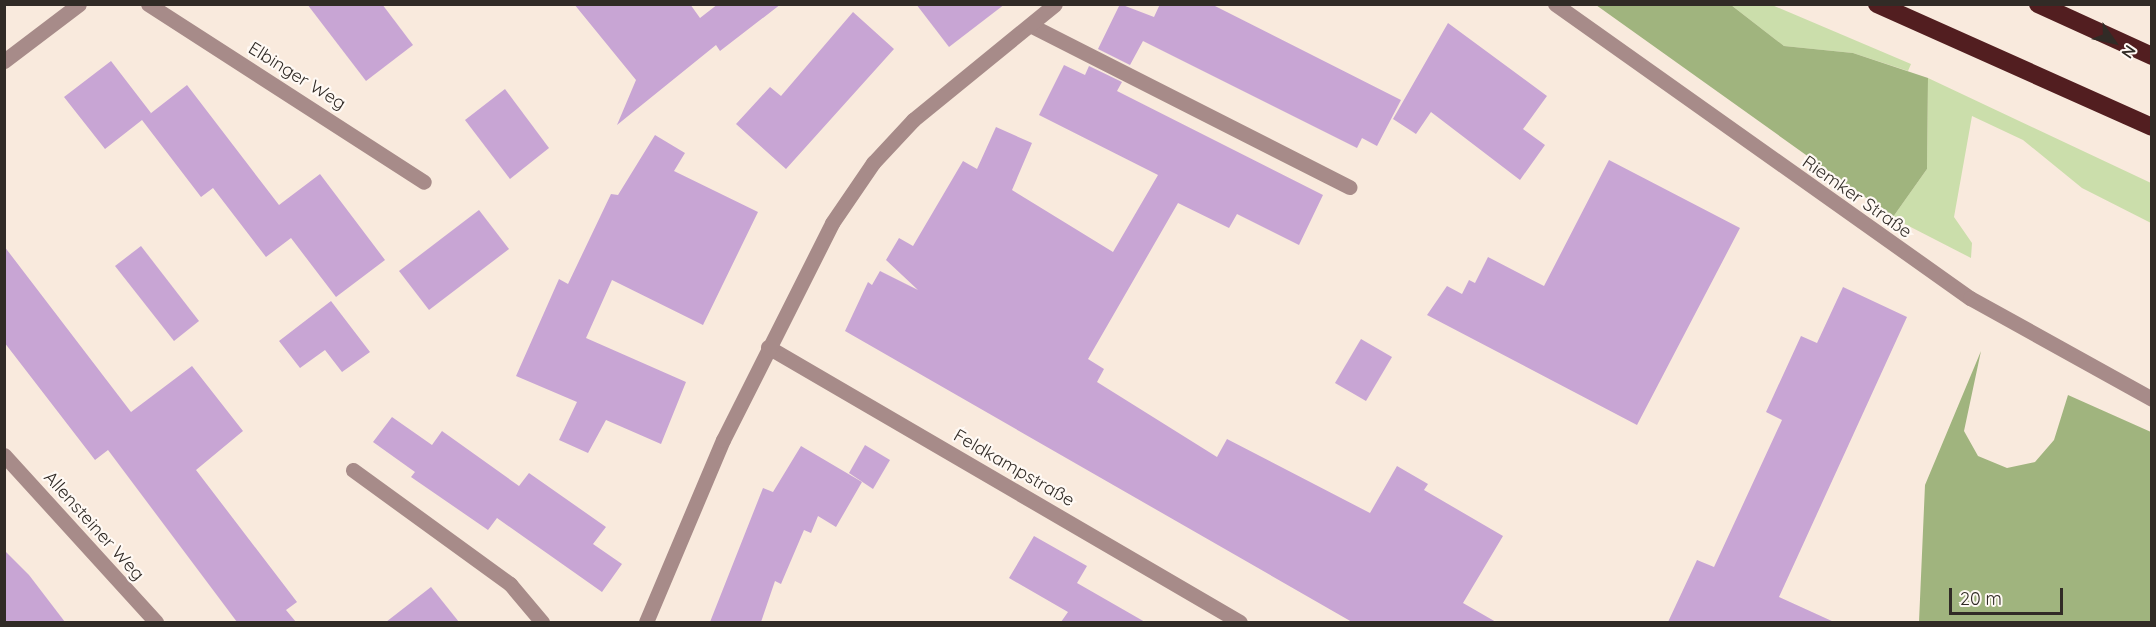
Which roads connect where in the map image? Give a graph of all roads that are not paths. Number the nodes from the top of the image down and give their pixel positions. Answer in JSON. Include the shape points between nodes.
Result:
{"nodes":[{"id":1,"x":79,"y":4,"type":"edge"},
{"id":2,"x":148,"y":4,"type":"edge"},
{"id":3,"x":1055,"y":4,"type":"edge"},
{"id":4,"x":1555,"y":4,"type":"edge"},
{"id":5,"x":1877,"y":4,"type":"edge"},
{"id":6,"x":2038,"y":4,"type":"edge"},
{"id":7,"x":1032,"y":26,"type":"junction"},
{"id":8,"x":2151,"y":56,"type":"edge"},
{"id":9,"x":4,"y":61,"type":"edge"},
{"id":10,"x":2151,"y":127,"type":"edge"},
{"id":11,"x":424,"y":182,"type":"dead end"},
{"id":12,"x":1349,"y":188,"type":"dead end"},
{"id":13,"x":768,"y":347,"type":"junction"},
{"id":14,"x":2151,"y":399,"type":"edge"},
{"id":15,"x":4,"y":454,"type":"edge"},
{"id":16,"x":353,"y":470,"type":"dead end"},
{"id":17,"x":156,"y":622,"type":"edge"},
{"id":18,"x":542,"y":622,"type":"edge"},
{"id":19,"x":646,"y":622,"type":"edge"},
{"id":20,"x":1240,"y":622,"type":"edge"}],
"edges":[{"from":1,"to":9,"type":"street"},
{"from":2,"to":11,"type":"street","name":"Elbinger Weg"},
{"from":3,"to":7,"type":"street"},
{"from":4,"to":14,"type":"street","name":"Riemker Straße","via":[[1970,298]]},
{"from":5,"to":10,"type":"highway"},
{"from":6,"to":8,"type":"highway"},
{"from":7,"to":12,"type":"street"},
{"from":7,"to":13,"type":"street","via":[[913,120],[873,163],[832,223]]},
{"from":13,"to":19,"type":"street"},
{"from":13,"to":20,"type":"street","name":"Feldkampstraße"},
{"from":15,"to":17,"type":"street","name":"Allensteiner Weg"},
{"from":16,"to":18,"type":"street","via":[[510,584]]}]}
